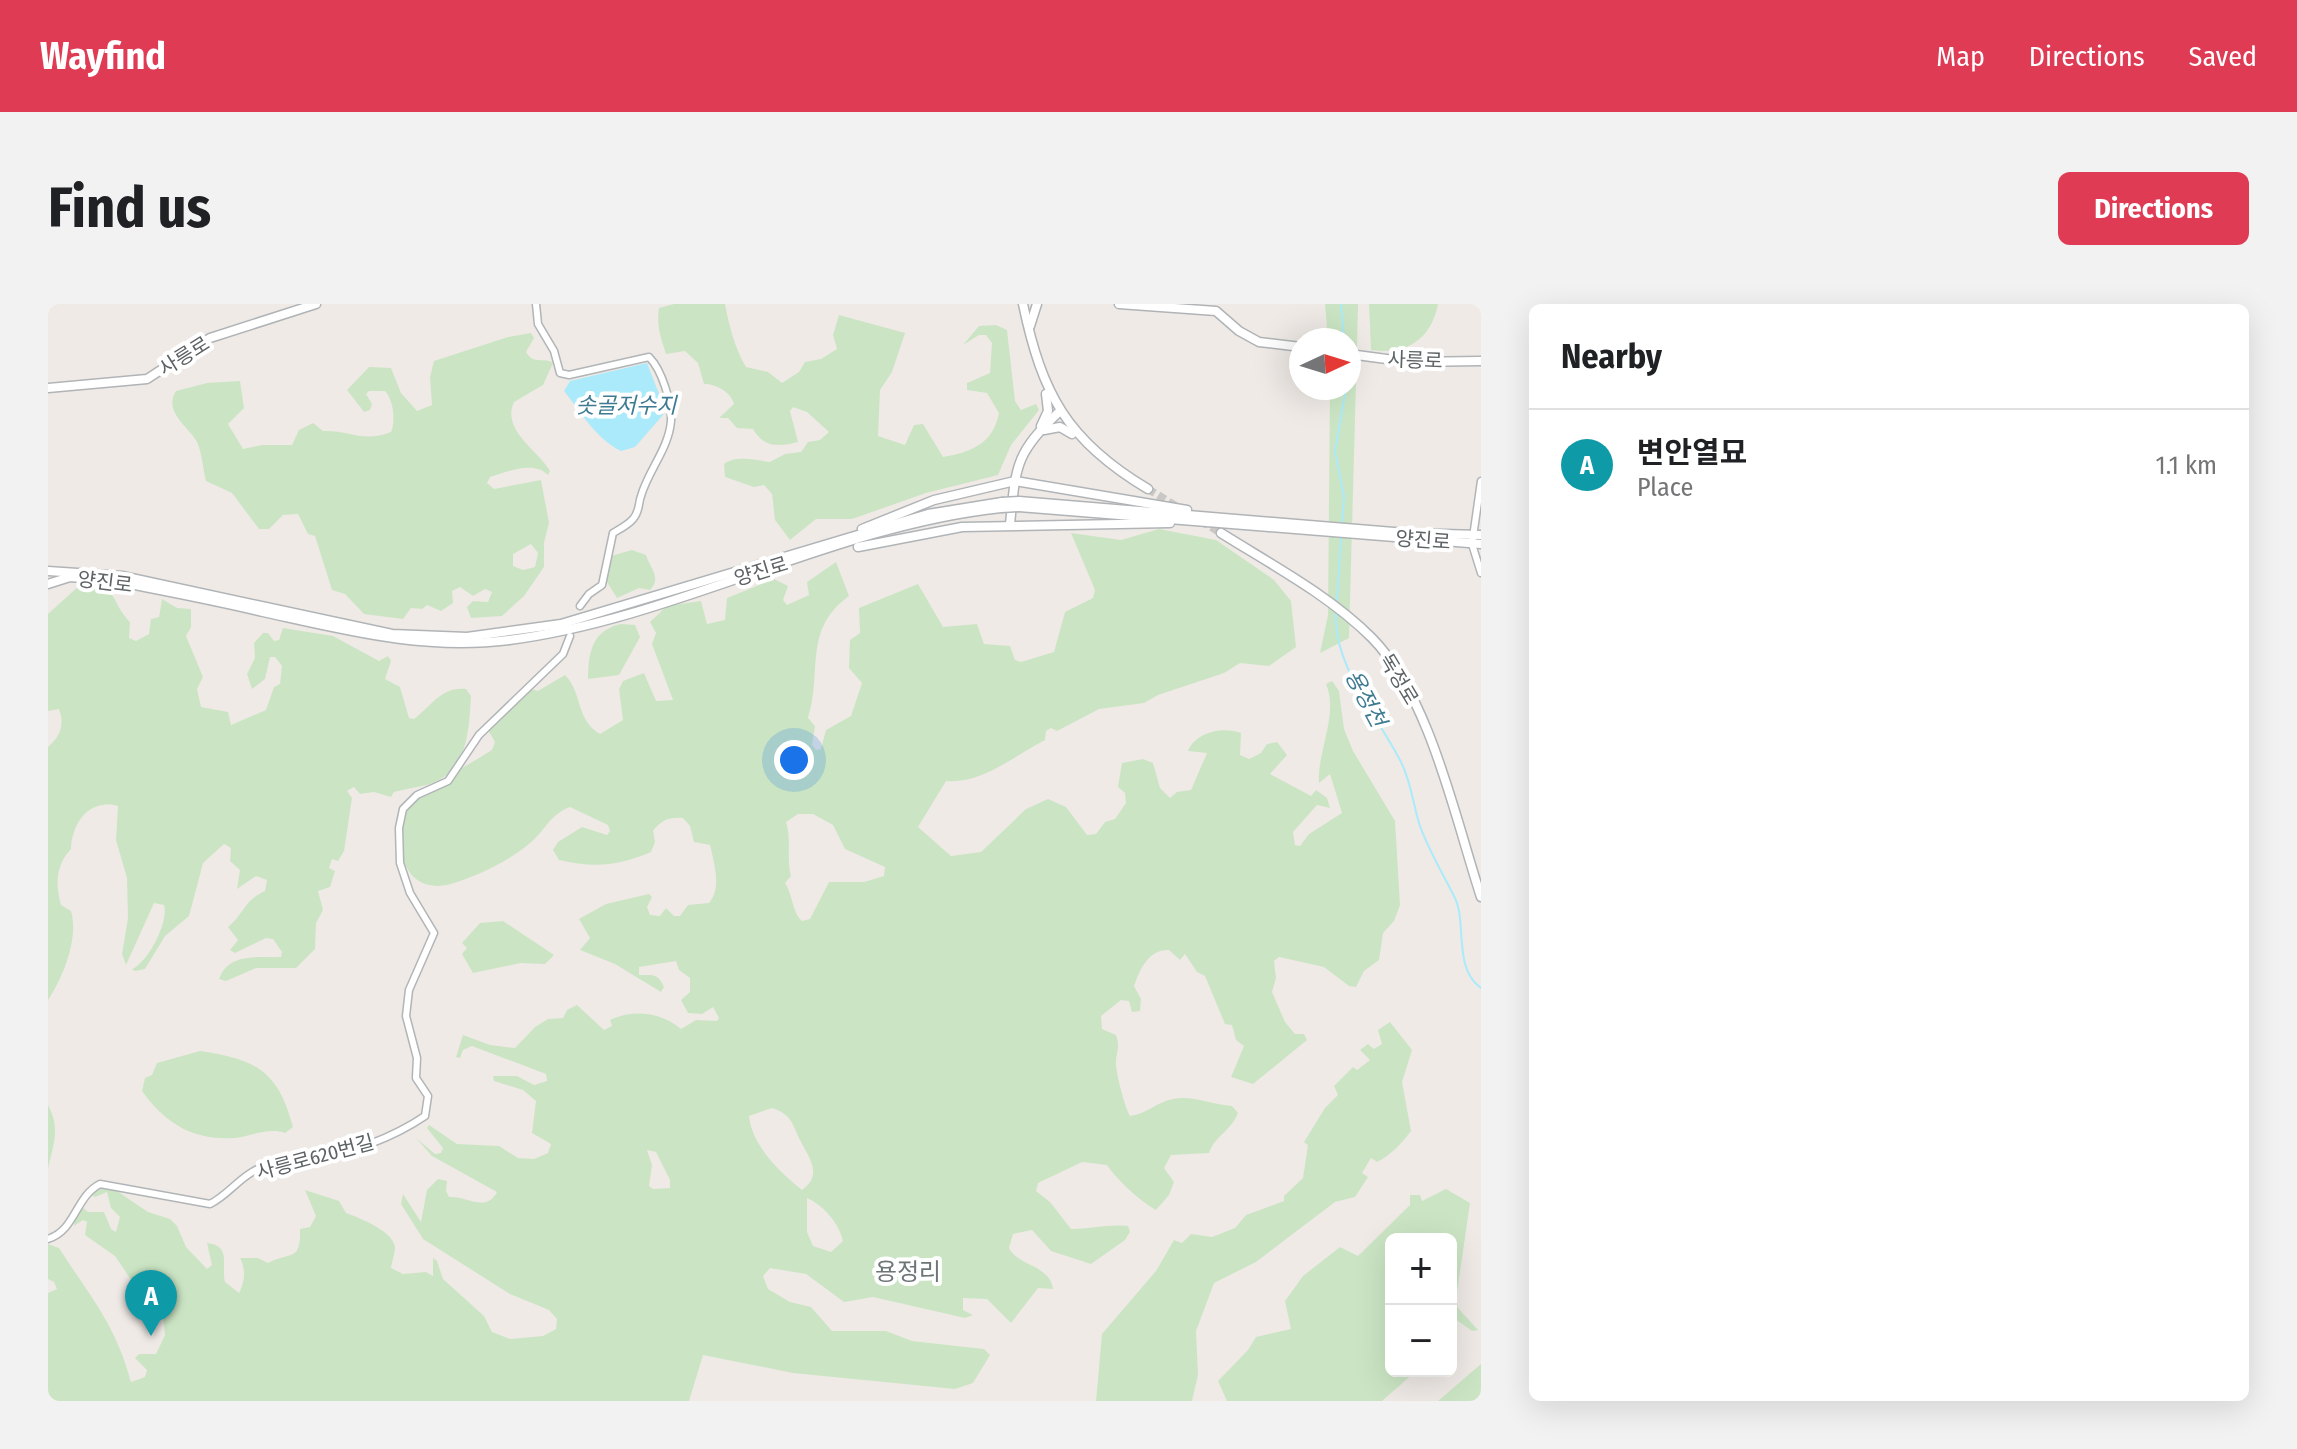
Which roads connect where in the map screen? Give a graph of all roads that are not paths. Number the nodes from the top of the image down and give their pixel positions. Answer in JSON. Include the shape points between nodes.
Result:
{"nodes":[{"id":1,"x":316,"y":304,"type":"edge"},
{"id":2,"x":536,"y":304,"type":"edge"},
{"id":3,"x":1021,"y":304,"type":"edge"},
{"id":4,"x":1037,"y":304,"type":"edge"},
{"id":5,"x":1119,"y":304,"type":"edge"},
{"id":6,"x":1029,"y":331,"type":"junction"},
{"id":7,"x":1289,"y":346,"type":"edge"},
{"id":8,"x":1361,"y":356,"type":"edge"},
{"id":9,"x":1481,"y":361,"type":"edge"},
{"id":10,"x":1040,"y":371,"type":"junction"},
{"id":11,"x":48,"y":388,"type":"edge"},
{"id":12,"x":1059,"y":412,"type":"junction"},
{"id":13,"x":1036,"y":434,"type":"junction"},
{"id":14,"x":1085,"y":444,"type":"junction"},
{"id":15,"x":1015,"y":481,"type":"junction"},
{"id":16,"x":1481,"y":481,"type":"edge"},
{"id":17,"x":1148,"y":489,"type":"tunnel mouth"},
{"id":18,"x":1002,"y":505,"type":"junction"},
{"id":19,"x":1226,"y":521,"type":"junction"},
{"id":20,"x":1010,"y":524,"type":"junction"},
{"id":21,"x":1221,"y":533,"type":"tunnel mouth"},
{"id":22,"x":1477,"y":540,"type":"edge"},
{"id":23,"x":808,"y":550,"type":"junction"},
{"id":24,"x":1478,"y":558,"type":"edge"},
{"id":25,"x":799,"y":560,"type":"junction"},
{"id":26,"x":51,"y":572,"type":"edge"},
{"id":27,"x":1481,"y":573,"type":"edge"},
{"id":28,"x":48,"y":582,"type":"edge"},
{"id":29,"x":580,"y":606,"type":"dead end"},
{"id":30,"x":570,"y":636,"type":"dead end"},
{"id":31,"x":1481,"y":897,"type":"edge"},
{"id":32,"x":48,"y":1239,"type":"edge"}],
"edges":[{"from":1,"to":11,"type":"main road","name":"사릉로","via":[[210,338],[147,379]]},
{"from":2,"to":29,"type":"street","via":[[538,324],[560,373],[649,357],[670,410],[669,429],[639,508],[613,533],[602,585]]},
{"from":3,"to":6,"type":"main road"},
{"from":4,"to":6,"type":"main road"},
{"from":5,"to":7,"type":"main road","via":[[1216,311],[1259,342]]},
{"from":6,"to":10,"type":"main road"},
{"from":8,"to":9,"type":"main road","name":"사릉로","via":[[1409,362]]},
{"from":10,"to":12,"type":"main road"},
{"from":10,"to":13,"type":"main road","via":[[1048,407]]},
{"from":12,"to":13,"type":"main road"},
{"from":12,"to":14,"type":"main road"},
{"from":13,"to":14,"type":"main road","via":[[1060,427]]},
{"from":13,"to":15,"type":"main road","via":[[1020,459]]},
{"from":14,"to":17,"type":"main road"},
{"from":15,"to":19,"type":"main road"},
{"from":15,"to":20,"type":"main road"},
{"from":15,"to":23,"type":"main road","via":[[934,500]]},
{"from":16,"to":22,"type":"street"},
{"from":18,"to":19,"type":"main road","name":"양진로","bridge":true},
{"from":18,"to":23,"type":"main road","name":"양진로","via":[[928,514]]},
{"from":18,"to":25,"type":"main road","name":"양진로","via":[[919,523]]},
{"from":19,"to":20,"type":"main road"},
{"from":19,"to":22,"type":"main road","name":"양진로"},
{"from":20,"to":25,"type":"main road","via":[[925,532]]},
{"from":21,"to":31,"type":"main road","name":"독정로","via":[[1317,595],[1386,655],[1415,702]]},
{"from":22,"to":24,"type":"street"},
{"from":23,"to":26,"type":"main road","name":"양진로","via":[[561,624],[467,637],[392,634],[122,576]]},
{"from":24,"to":27,"type":"street"},
{"from":25,"to":28,"type":"main road","name":"양진로","via":[[583,625],[508,640],[448,644],[393,640],[115,581],[70,577]]},
{"from":30,"to":32,"type":"street","name":"사릉로620번길","via":[[563,654],[471,744],[454,775],[409,800],[400,817],[400,863],[410,893],[434,933],[409,990],[406,1016],[417,1058],[416,1078],[428,1096],[425,1116],[399,1133],[355,1149],[253,1171],[210,1204],[100,1184],[82,1197],[65,1230]]}]}
